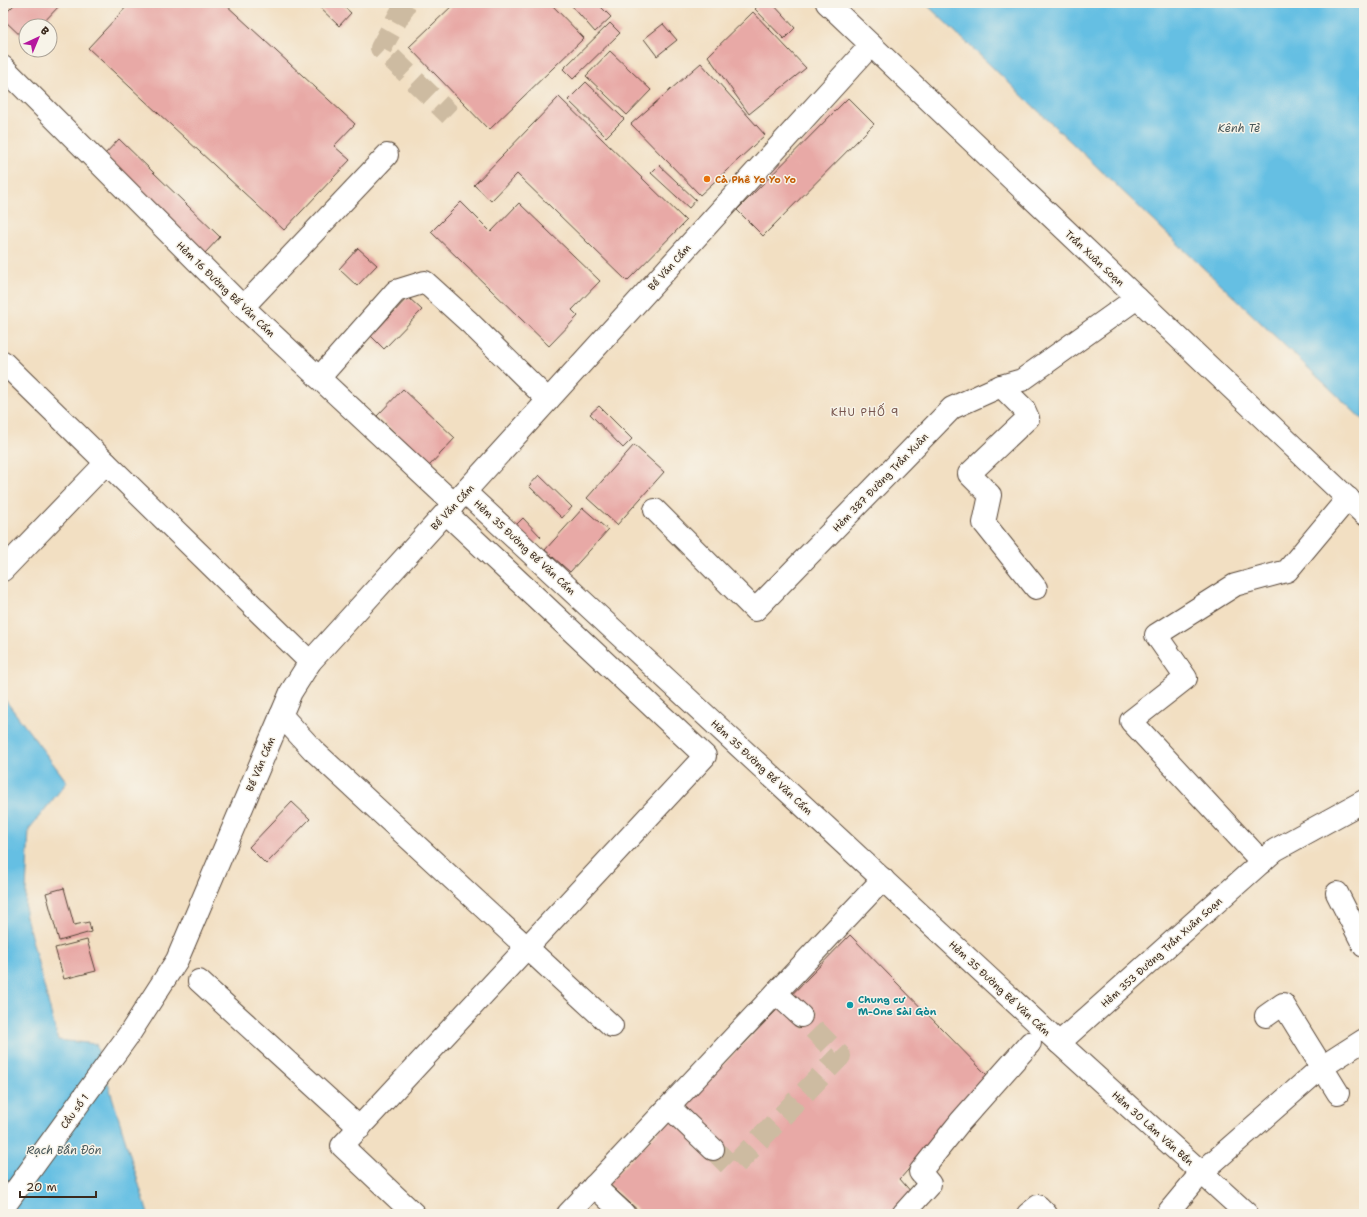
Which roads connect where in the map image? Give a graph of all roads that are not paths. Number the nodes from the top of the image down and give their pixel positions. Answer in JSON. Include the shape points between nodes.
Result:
{"nodes":[{"id":1,"x":827,"y":3,"type":"edge"},
{"id":2,"x":871,"y":45,"type":"junction"},
{"id":3,"x":3,"y":67,"type":"edge"},
{"id":4,"x":387,"y":155,"type":"dead end"},
{"id":5,"x":1137,"y":298,"type":"junction"},
{"id":6,"x":243,"y":307,"type":"junction"},
{"id":7,"x":3,"y":362,"type":"edge"},
{"id":8,"x":319,"y":378,"type":"junction"},
{"id":9,"x":1001,"y":386,"type":"junction"},
{"id":10,"x":548,"y":400,"type":"junction"},
{"id":11,"x":106,"y":463,"type":"junction"},
{"id":12,"x":1348,"y":498,"type":"junction"},
{"id":13,"x":455,"y":503,"type":"junction"},
{"id":14,"x":655,"y":510,"type":"dead end"},
{"id":15,"x":1364,"y":514,"type":"edge"},
{"id":16,"x":3,"y":570,"type":"edge"},
{"id":17,"x":1036,"y":588,"type":"dead end"},
{"id":18,"x":310,"y":662,"type":"junction"},
{"id":19,"x":281,"y":715,"type":"junction"},
{"id":20,"x":1364,"y":801,"type":"edge"},
{"id":21,"x":1262,"y":862,"type":"junction"},
{"id":22,"x":883,"y":879,"type":"junction"},
{"id":23,"x":1337,"y":893,"type":"dead end"},
{"id":24,"x":1364,"y":946,"type":"edge"},
{"id":25,"x":528,"y":947,"type":"junction"},
{"id":26,"x":199,"y":981,"type":"dead end"},
{"id":27,"x":776,"y":993,"type":"junction"},
{"id":28,"x":801,"y":1016,"type":"tunnel mouth"},
{"id":29,"x":1266,"y":1016,"type":"dead end"},
{"id":30,"x":612,"y":1026,"type":"dead end"},
{"id":31,"x":130,"y":1033,"type":"joint"},
{"id":32,"x":1364,"y":1040,"type":"edge"},
{"id":33,"x":1030,"y":1042,"type":"dead end"},
{"id":34,"x":1060,"y":1043,"type":"junction"},
{"id":35,"x":1322,"y":1067,"type":"junction"},
{"id":36,"x":1338,"y":1093,"type":"dead end"},
{"id":37,"x":669,"y":1107,"type":"junction"},
{"id":38,"x":360,"y":1128,"type":"junction"},
{"id":39,"x":713,"y":1149,"type":"tunnel mouth"},
{"id":40,"x":1202,"y":1172,"type":"junction"},
{"id":41,"x":594,"y":1186,"type":"junction"},
{"id":42,"x":3,"y":1208,"type":"edge"},
{"id":43,"x":414,"y":1214,"type":"edge"},
{"id":44,"x":568,"y":1214,"type":"edge"},
{"id":45,"x":624,"y":1214,"type":"edge"},
{"id":46,"x":903,"y":1214,"type":"edge"},
{"id":47,"x":1028,"y":1214,"type":"edge"},
{"id":48,"x":1046,"y":1214,"type":"edge"},
{"id":49,"x":1167,"y":1214,"type":"edge"},
{"id":50,"x":1247,"y":1214,"type":"edge"}],
"edges":[{"from":1,"to":2,"type":"street","name":"Trần Xuân Soạn"},
{"from":2,"to":5,"type":"street","name":"Trần Xuân Soạn"},
{"from":2,"to":10,"type":"street","name":"Bế Văn Cấm"},
{"from":3,"to":6,"type":"street","name":"Hẻm 16 Đường Bế Văn Cấm"},
{"from":4,"to":6,"type":"street"},
{"from":5,"to":9,"type":"street","name":"Hẻm 387 Đường Trần Xuân","via":[[1022,380]]},
{"from":5,"to":12,"type":"street","name":"Trần Xuân Soạn"},
{"from":6,"to":8,"type":"street","name":"Hẻm 16 Đường Bế Văn Cấm"},
{"from":7,"to":11,"type":"street"},
{"from":8,"to":10,"type":"street","via":[[396,291],[424,282],[469,322]]},
{"from":8,"to":13,"type":"street","name":"Hẻm 16 Đường Bế Văn Cấm"},
{"from":9,"to":14,"type":"street","name":"Hẻm 387 Đường Trần Xuân","via":[[952,408],[756,610]]},
{"from":9,"to":17,"type":"street","via":[[1024,409],[1028,418],[969,474],[990,495],[984,523]]},
{"from":10,"to":13,"type":"street","name":"Bế Văn Cấm"},
{"from":11,"to":16,"type":"street"},
{"from":11,"to":18,"type":"street"},
{"from":12,"to":15,"type":"street","name":"Trần Xuân Soạn"},
{"from":12,"to":21,"type":"street","via":[[1287,571],[1235,585],[1156,635],[1186,678],[1131,721]]},
{"from":13,"to":18,"type":"street","name":"Bế Văn Cấm"},
{"from":13,"to":22,"type":"street","name":"Hẻm 35 Đường Bế Văn Cấm"},
{"from":13,"to":25,"type":"street","via":[[705,756]]},
{"from":18,"to":19,"type":"street","name":"Bế Văn Cấm","via":[[291,692]]},
{"from":19,"to":25,"type":"street","via":[[313,750]]},
{"from":19,"to":31,"type":"street","name":"Bế Văn Cấm","via":[[177,960]]},
{"from":20,"to":21,"type":"street","name":"Hẻm 353 Đường Trần Xuân Soạn","via":[[1275,850]]},
{"from":21,"to":34,"type":"street","name":"Hẻm 353 Đường Trần Xuân Soạn"},
{"from":22,"to":27,"type":"street"},
{"from":22,"to":34,"type":"street","name":"Hẻm 35 Đường Bế Văn Cấm"},
{"from":23,"to":24,"type":"street"},
{"from":25,"to":30,"type":"street"},
{"from":25,"to":38,"type":"street"},
{"from":26,"to":38,"type":"street"},
{"from":27,"to":28,"type":"street"},
{"from":27,"to":37,"type":"street"},
{"from":29,"to":35,"type":"street","via":[[1283,1004]]},
{"from":31,"to":42,"type":"street","name":"Cầu số 1"},
{"from":32,"to":35,"type":"street"},
{"from":33,"to":46,"type":"street","via":[[920,1172],[930,1184]]},
{"from":34,"to":40,"type":"street","name":"Hẻm 30 Lâm Văn Bền"},
{"from":35,"to":36,"type":"street"},
{"from":35,"to":40,"type":"street"},
{"from":37,"to":39,"type":"street"},
{"from":37,"to":41,"type":"street"},
{"from":38,"to":43,"type":"street","via":[[342,1146]]},
{"from":40,"to":49,"type":"street"},
{"from":40,"to":50,"type":"street","name":"Hẻm 30 Lâm Văn Bền"},
{"from":41,"to":44,"type":"street"},
{"from":41,"to":45,"type":"street"},
{"from":47,"to":48,"type":"street","via":[[1038,1206]]}]}
